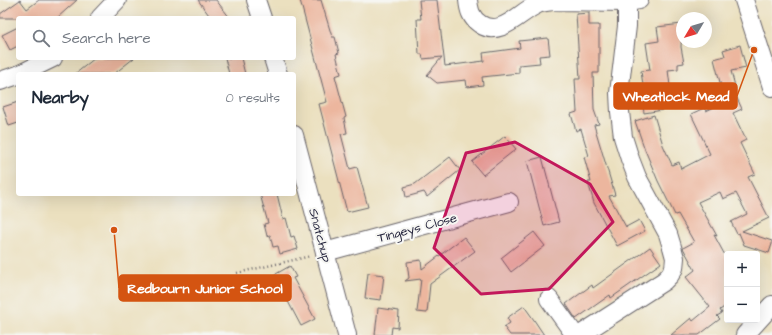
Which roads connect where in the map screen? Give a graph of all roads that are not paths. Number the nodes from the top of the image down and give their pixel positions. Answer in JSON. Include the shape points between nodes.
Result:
{"nodes":[{"id":1,"x":117,"y":0,"type":"edge"},
{"id":2,"x":256,"y":0,"type":"edge"},
{"id":3,"x":468,"y":0,"type":"edge"},
{"id":4,"x":744,"y":0,"type":"edge"},
{"id":5,"x":633,"y":1,"type":"edge"},
{"id":6,"x":102,"y":16,"type":"edge"},
{"id":7,"x":261,"y":16,"type":"edge"},
{"id":8,"x":49,"y":60,"type":"edge"},
{"id":9,"x":274,"y":60,"type":"edge"},
{"id":10,"x":23,"y":72,"type":"edge"},
{"id":11,"x":277,"y":72,"type":"edge"},
{"id":12,"x":16,"y":75,"type":"edge"},
{"id":13,"x":0,"y":81,"type":"edge"},
{"id":14,"x":771,"y":83,"type":"edge"},
{"id":15,"x":296,"y":143,"type":"edge"},
{"id":16,"x":509,"y":202,"type":"dead end"},
{"id":17,"x":325,"y":252,"type":"junction"},
{"id":18,"x":549,"y":299,"type":"dead end"},
{"id":19,"x":772,"y":305,"type":"edge"},
{"id":20,"x":347,"y":335,"type":"edge"},
{"id":21,"x":575,"y":335,"type":"edge"},
{"id":22,"x":580,"y":335,"type":"edge"},
{"id":23,"x":745,"y":335,"type":"edge"}],
"edges":[{"from":1,"to":6,"type":"street"},
{"from":2,"to":7,"type":"street"},
{"from":3,"to":5,"type":"street","via":[[472,16],[489,28],[504,25],[542,2]]},
{"from":4,"to":14,"type":"street"},
{"from":5,"to":22,"type":"street","via":[[627,26],[619,93],[623,137],[632,165],[668,234],[675,258],[674,268],[664,281]]},
{"from":8,"to":10,"type":"street"},
{"from":9,"to":11,"type":"street"},
{"from":12,"to":13,"type":"street"},
{"from":15,"to":17,"type":"street","name":"Snatchup"},
{"from":16,"to":17,"type":"street","name":"Tingeys Close"},
{"from":17,"to":20,"type":"street","name":"Snatchup"},
{"from":18,"to":21,"type":"street"},
{"from":19,"to":23,"type":"street"}]}
